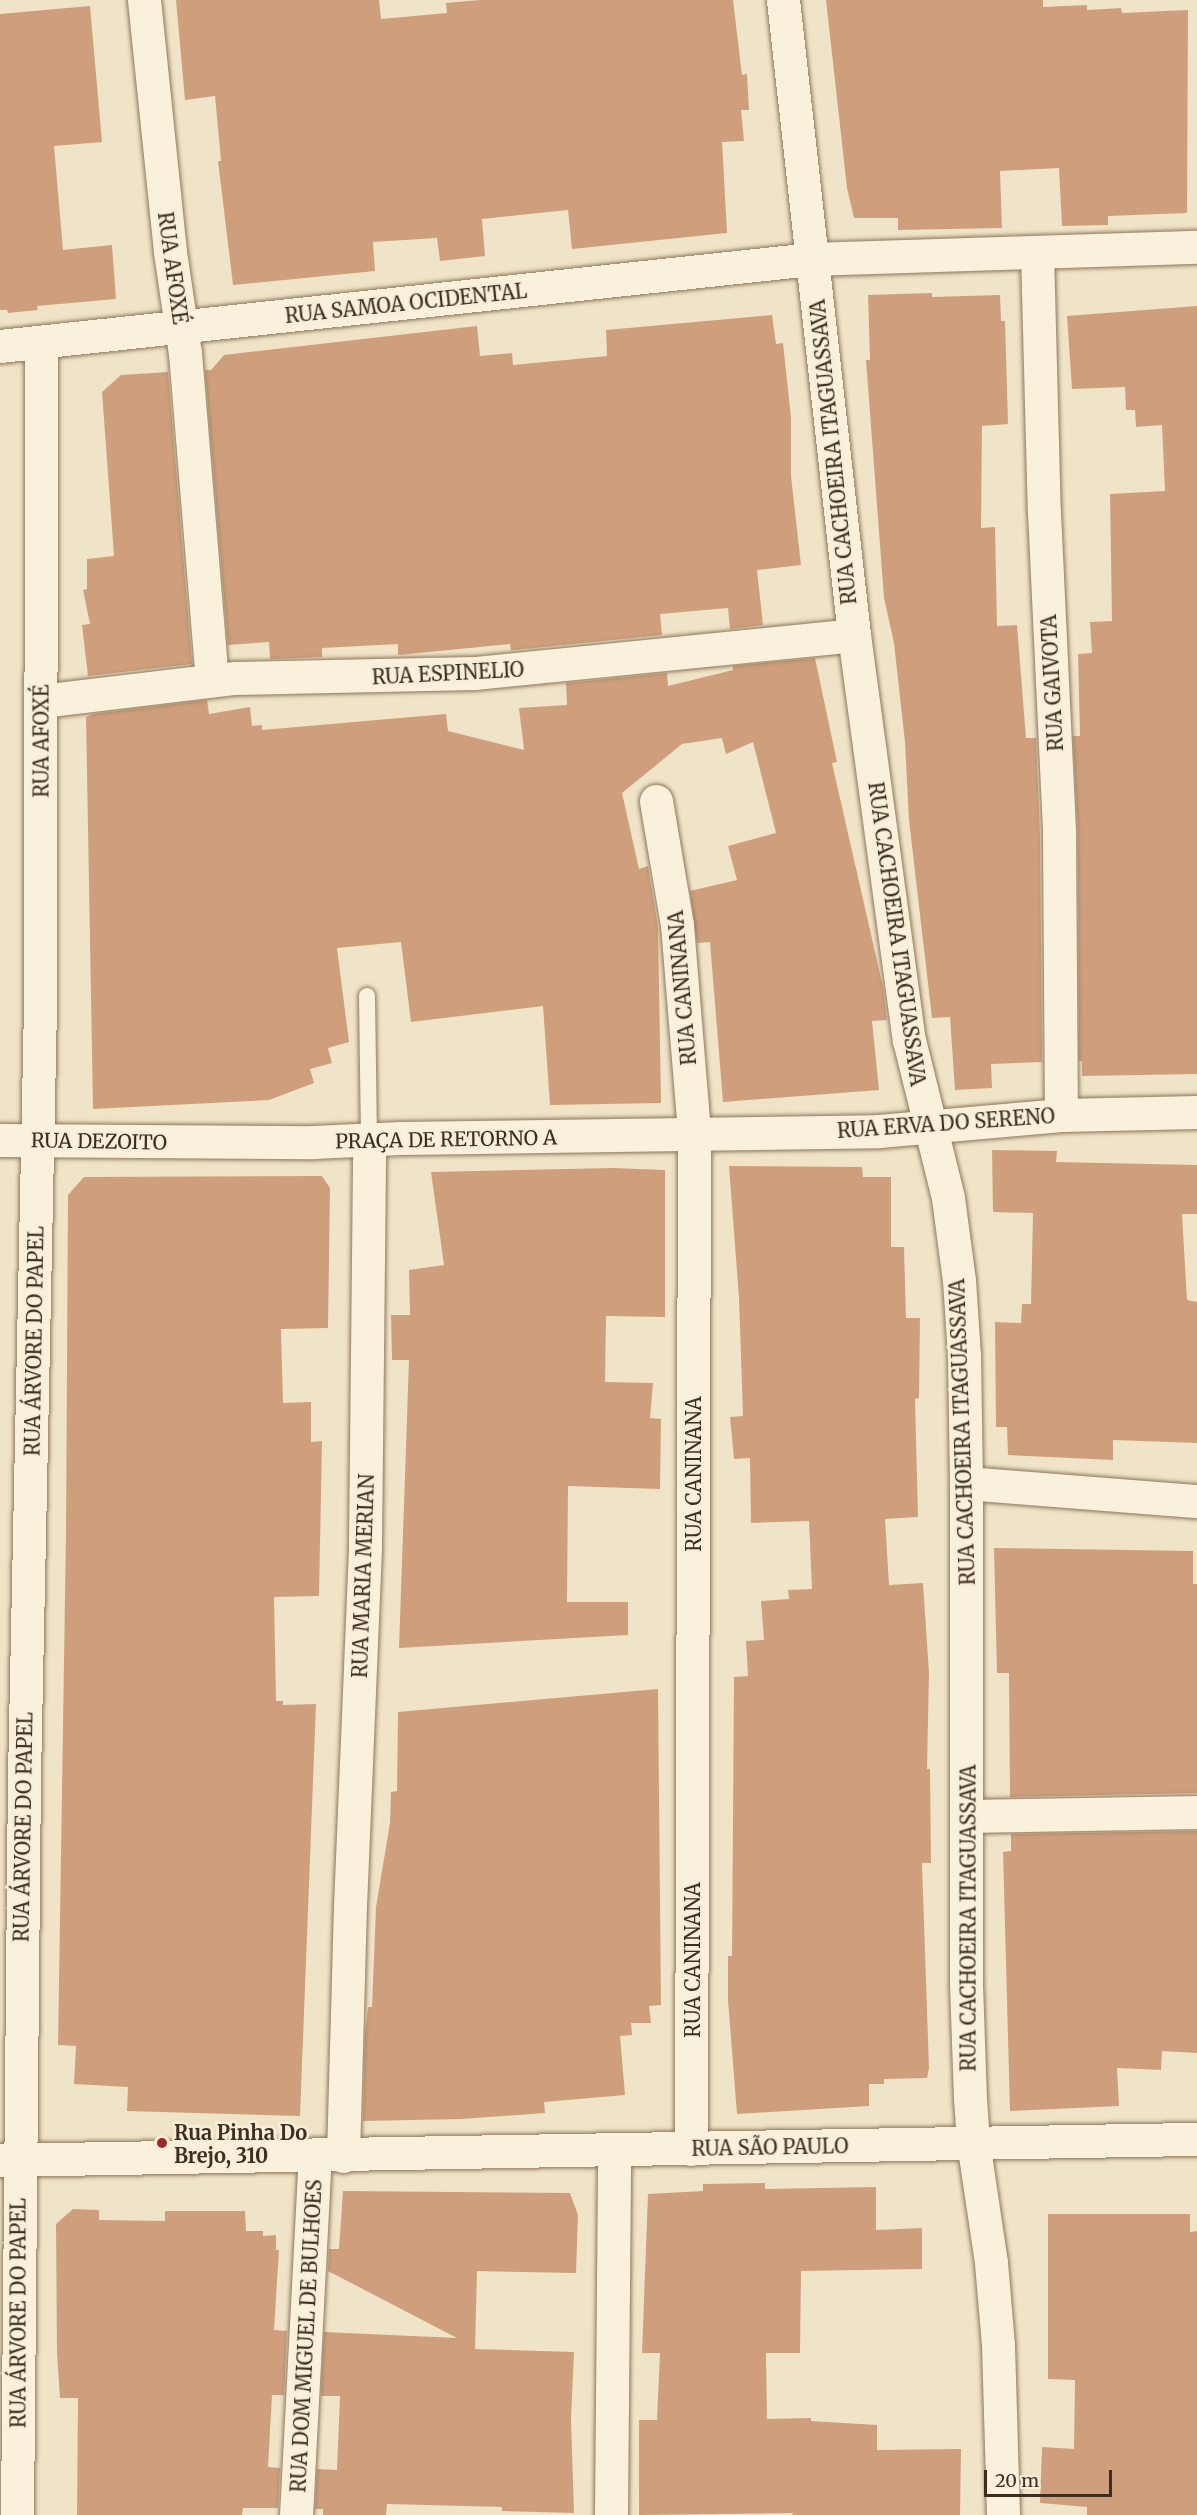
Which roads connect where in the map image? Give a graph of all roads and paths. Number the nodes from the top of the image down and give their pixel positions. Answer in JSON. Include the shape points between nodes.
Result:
{"nodes":[{"id":1,"x":144,"y":0,"type":"edge"},
{"id":2,"x":783,"y":0,"type":"edge"},
{"id":3,"x":1197,"y":248,"type":"edge"},
{"id":4,"x":1037,"y":252,"type":"junction"},
{"id":5,"x":811,"y":259,"type":"junction"},
{"id":6,"x":181,"y":326,"type":"junction"},
{"id":7,"x":41,"y":342,"type":"junction"},
{"id":8,"x":0,"y":346,"type":"edge"},
{"id":9,"x":854,"y":635,"type":"junction"},
{"id":10,"x":212,"y":680,"type":"junction"},
{"id":11,"x":41,"y":701,"type":"junction"},
{"id":12,"x":656,"y":801,"type":"dead end"},
{"id":13,"x":367,"y":996,"type":"dead end"},
{"id":14,"x":1197,"y":1112,"type":"edge"},
{"id":15,"x":1061,"y":1115,"type":"junction"},
{"id":16,"x":929,"y":1127,"type":"junction"},
{"id":17,"x":694,"y":1134,"type":"junction"},
{"id":18,"x":38,"y":1139,"type":"junction"},
{"id":19,"x":369,"y":1139,"type":"junction"},
{"id":20,"x":0,"y":1140,"type":"edge"},
{"id":21,"x":198,"y":1142,"type":"joint"},
{"id":22,"x":966,"y":1483,"type":"junction"},
{"id":23,"x":1197,"y":1501,"type":"edge"},
{"id":24,"x":1197,"y":1812,"type":"edge"},
{"id":25,"x":968,"y":1816,"type":"junction"},
{"id":26,"x":1197,"y":2139,"type":"edge"},
{"id":27,"x":973,"y":2142,"type":"junction"},
{"id":28,"x":692,"y":2149,"type":"junction"},
{"id":29,"x":614,"y":2150,"type":"junction"},
{"id":30,"x":329,"y":2157,"type":"junction"},
{"id":31,"x":9,"y":2160,"type":"edge"},
{"id":32,"x":16,"y":2515,"type":"edge"},
{"id":33,"x":297,"y":2515,"type":"edge"},
{"id":34,"x":611,"y":2515,"type":"edge"},
{"id":35,"x":1003,"y":2515,"type":"edge"}],
"edges":[{"from":1,"to":6,"type":"street","name":"RUA AFOXÉ","via":[[167,230]]},
{"from":2,"to":5,"type":"street","name":"RUA CACHOEIRA ITAGUASSAVA"},
{"from":3,"to":4,"type":"street","name":"RUA SAMOA OCIDENTAL"},
{"from":4,"to":5,"type":"street","name":"RUA SAMOA OCIDENTAL"},
{"from":4,"to":15,"type":"street","name":"RUA GAIVOTA","via":[[1059,834]]},
{"from":5,"to":6,"type":"street","name":"RUA SAMOA OCIDENTAL"},
{"from":5,"to":9,"type":"street","name":"RUA CACHOEIRA ITAGUASSAVA"},
{"from":6,"to":7,"type":"street","name":"RUA SAMOA OCIDENTAL"},
{"from":6,"to":10,"type":"street","name":"RUA AFOXÉ"},
{"from":7,"to":8,"type":"street","name":"RUA SAMOA OCIDENTAL"},
{"from":7,"to":11,"type":"street","name":"RUA AFOXÉ"},
{"from":9,"to":10,"type":"street","name":"RUA ESPINELIO","via":[[475,673]]},
{"from":9,"to":16,"type":"street","name":"RUA CACHOEIRA ITAGUASSAVA","via":[[909,1040]]},
{"from":10,"to":11,"type":"street","name":"RUA ESPINELIO"},
{"from":11,"to":18,"type":"street","name":"RUA AFOXÉ"},
{"from":12,"to":17,"type":"street","name":"RUA CANINANA","via":[[678,936]]},
{"from":13,"to":19,"type":"lane","name":"RUA MARIA MERIAN"},
{"from":14,"to":15,"type":"street","name":"RUA ERVA DO SERENO"},
{"from":15,"to":16,"type":"street","name":"RUA ERVA DO SERENO"},
{"from":16,"to":17,"type":"street","name":"RUA ERVA DO SERENO"},
{"from":16,"to":22,"type":"street","name":"RUA CACHOEIRA ITAGUASSAVA","via":[[948,1198],[958,1280],[964,1354]]},
{"from":17,"to":19,"type":"street","name":"PRAÇA DE RETORNO A"},
{"from":17,"to":28,"type":"street","name":"RUA CANINANA"},
{"from":18,"to":20,"type":"street","name":"RUA DEZOITO"},
{"from":18,"to":21,"type":"street","name":"RUA DEZOITO"},
{"from":18,"to":31,"type":"street","name":"RUA ÁRVORE DO PAPEL"},
{"from":19,"to":21,"type":"street","name":"PRAÇA DE RETORNO A"},
{"from":19,"to":30,"type":"street","name":"RUA MARIA MERIAN","via":[[365,1544],[350,1906]]},
{"from":22,"to":23,"type":"street"},
{"from":22,"to":25,"type":"street","name":"RUA CACHOEIRA ITAGUASSAVA"},
{"from":24,"to":25,"type":"street"},
{"from":25,"to":27,"type":"street","name":"RUA CACHOEIRA ITAGUASSAVA","via":[[966,1984]]},
{"from":26,"to":27,"type":"street","name":"RUA SÃO PAULO"},
{"from":27,"to":28,"type":"street","name":"RUA SÃO PAULO"},
{"from":27,"to":35,"type":"street","name":"RUA CACHOEIRA ITAGUASSAVA","via":[[985,2210],[996,2321]]},
{"from":28,"to":29,"type":"street","name":"RUA SÃO PAULO"},
{"from":29,"to":30,"type":"street","name":"RUA SÃO PAULO"},
{"from":29,"to":34,"type":"street"},
{"from":30,"to":31,"type":"street","name":"RUA SÃO PAULO"},
{"from":30,"to":33,"type":"street","name":"RUA DOM MIGUEL DE BULHOES"},
{"from":31,"to":32,"type":"street","name":"RUA ÁRVORE DO PAPEL"}]}
